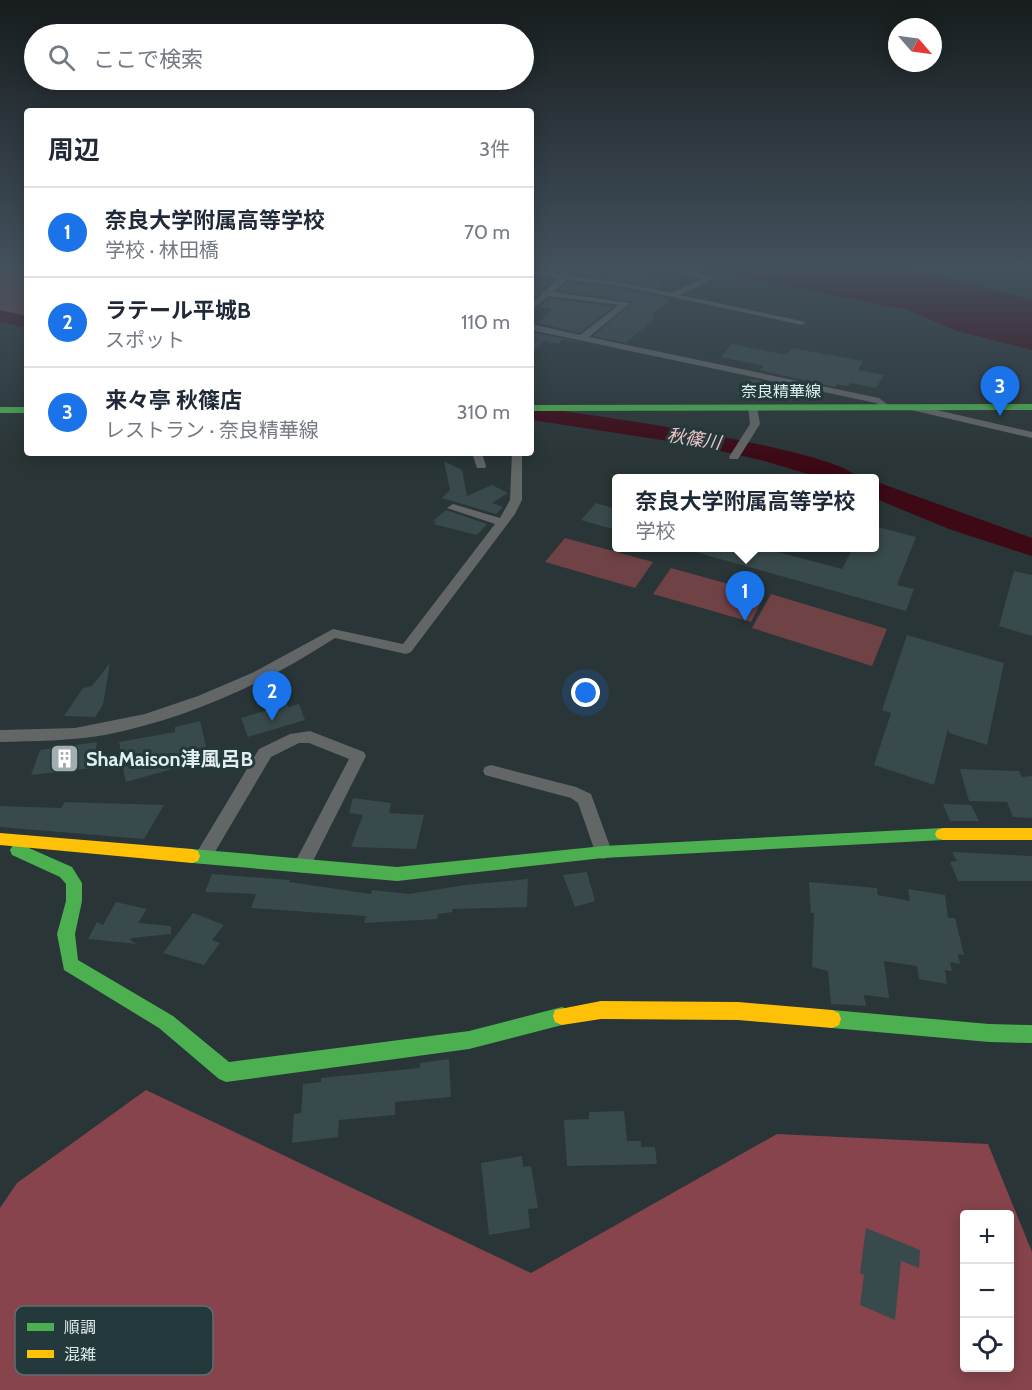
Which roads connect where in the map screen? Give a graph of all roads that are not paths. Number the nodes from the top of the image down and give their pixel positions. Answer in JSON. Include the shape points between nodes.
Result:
{"nodes":[{"id":1,"x":540,"y":329,"type":"edge"},
{"id":2,"x":593,"y":329,"type":"edge"},
{"id":3,"x":582,"y":338,"type":"junction"},
{"id":4,"x":1032,"y":406,"type":"edge"},
{"id":5,"x":752,"y":407,"type":"junction"},
{"id":6,"x":886,"y":407,"type":"junction"},
{"id":7,"x":910,"y":407,"type":"junction"},
{"id":8,"x":534,"y":408,"type":"edge"},
{"id":9,"x":0,"y":410,"type":"edge"},
{"id":10,"x":24,"y":410,"type":"edge"},
{"id":11,"x":1032,"y":435,"type":"edge"},
{"id":12,"x":736,"y":455,"type":"dead end"},
{"id":13,"x":478,"y":456,"type":"edge"},
{"id":14,"x":517,"y":456,"type":"edge"},
{"id":15,"x":481,"y":466,"type":"dead end"},
{"id":16,"x":453,"y":508,"type":"dead end"},
{"id":17,"x":503,"y":522,"type":"junction"},
{"id":18,"x":0,"y":736,"type":"edge"},
{"id":19,"x":491,"y":771,"type":"dead end"},
{"id":20,"x":1032,"y":834,"type":"edge"},
{"id":21,"x":0,"y":839,"type":"edge"},
{"id":22,"x":26,"y":842,"type":"junction"},
{"id":23,"x":603,"y":852,"type":"junction"},
{"id":24,"x":203,"y":857,"type":"junction"},
{"id":25,"x":302,"y":866,"type":"junction"},
{"id":26,"x":1032,"y":1034,"type":"edge"}],
"edges":[{"from":1,"to":3,"type":"street"},
{"from":2,"to":3,"type":"street"},
{"from":3,"to":6,"type":"street","via":[[879,401]]},
{"from":4,"to":7,"type":"street","name":"奈良精華線"},
{"from":5,"to":6,"type":"street","name":"奈良精華線"},
{"from":5,"to":8,"type":"street","name":"奈良精華線"},
{"from":5,"to":12,"type":"street","via":[[755,424]]},
{"from":6,"to":7,"type":"street","name":"奈良精華線"},
{"from":7,"to":11,"type":"street"},
{"from":9,"to":10,"type":"street"},
{"from":13,"to":15,"type":"street"},
{"from":14,"to":17,"type":"street","via":[[516,500]]},
{"from":16,"to":17,"type":"street"},
{"from":17,"to":18,"type":"street","via":[[406,649],[333,633],[302,655],[222,693],[118,726],[42,736]]},
{"from":19,"to":23,"type":"street","via":[[576,793],[585,799]]},
{"from":20,"to":23,"type":"street","via":[[952,833]]},
{"from":21,"to":22,"type":"street"},
{"from":22,"to":24,"type":"street"},
{"from":22,"to":26,"type":"street","via":[[18,850],[66,872],[74,883],[66,934],[70,964],[166,1022],[226,1072],[469,1040],[564,1015],[601,1010],[738,1011]]},
{"from":23,"to":25,"type":"street","via":[[397,874]]},
{"from":24,"to":25,"type":"street"},
{"from":24,"to":25,"type":"street","via":[[265,753],[296,738],[310,737],[358,756]]}]}
